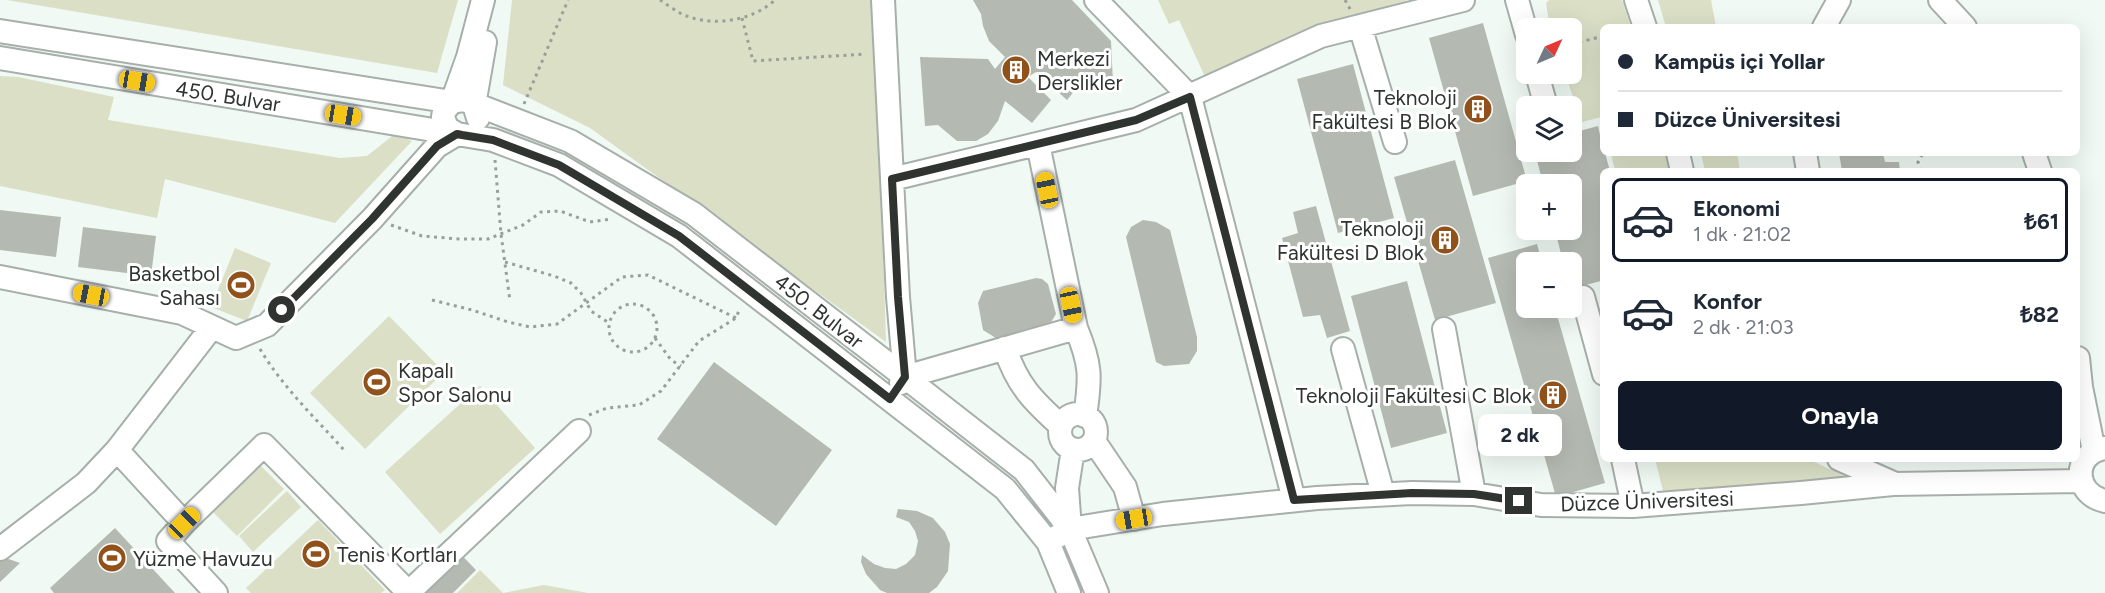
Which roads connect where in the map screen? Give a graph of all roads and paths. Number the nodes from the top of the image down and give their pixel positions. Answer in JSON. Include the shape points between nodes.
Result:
{"nodes":[{"id":1,"x":483,"y":0,"type":"edge"},
{"id":2,"x":494,"y":0,"type":"edge"},
{"id":3,"x":568,"y":0,"type":"edge"},
{"id":4,"x":660,"y":0,"type":"edge"},
{"id":5,"x":775,"y":0,"type":"edge"},
{"id":6,"x":883,"y":0,"type":"edge"},
{"id":7,"x":1096,"y":0,"type":"edge"},
{"id":8,"x":1463,"y":0,"type":"edge"},
{"id":9,"x":1517,"y":0,"type":"edge"},
{"id":10,"x":1636,"y":0,"type":"edge"},
{"id":11,"x":1839,"y":0,"type":"edge"},
{"id":12,"x":1940,"y":0,"type":"edge"},
{"id":13,"x":742,"y":18,"type":"junction"},
{"id":14,"x":1522,"y":18,"type":"edge"},
{"id":15,"x":1645,"y":24,"type":"edge"},
{"id":16,"x":1826,"y":24,"type":"edge"},
{"id":17,"x":1962,"y":24,"type":"edge"},
{"id":18,"x":1360,"y":26,"type":"junction"},
{"id":19,"x":0,"y":31,"type":"edge"},
{"id":20,"x":1600,"y":37,"type":"edge"},
{"id":21,"x":1582,"y":42,"type":"edge"},
{"id":22,"x":886,"y":53,"type":"junction"},
{"id":23,"x":0,"y":58,"type":"edge"},
{"id":24,"x":1190,"y":97,"type":"junction"},
{"id":25,"x":463,"y":104,"type":"junction"},
{"id":26,"x":517,"y":120,"type":"junction"},
{"id":27,"x":460,"y":134,"type":"junction"},
{"id":28,"x":493,"y":140,"type":"junction"},
{"id":29,"x":1395,"y":142,"type":"dead end"},
{"id":30,"x":1038,"y":144,"type":"junction"},
{"id":31,"x":892,"y":179,"type":"junction"},
{"id":32,"x":635,"y":210,"type":"junction"},
{"id":33,"x":372,"y":219,"type":"junction"},
{"id":34,"x":501,"y":234,"type":"junction"},
{"id":35,"x":505,"y":262,"type":"junction"},
{"id":36,"x":0,"y":277,"type":"edge"},
{"id":37,"x":747,"y":290,"type":"junction"},
{"id":38,"x":1583,"y":297,"type":"dead end"},
{"id":39,"x":432,"y":300,"type":"dead end"},
{"id":40,"x":510,"y":301,"type":"dead end"},
{"id":41,"x":586,"y":302,"type":"junction"},
{"id":42,"x":736,"y":318,"type":"junction"},
{"id":43,"x":609,"y":323,"type":"junction"},
{"id":44,"x":212,"y":327,"type":"junction"},
{"id":45,"x":1076,"y":328,"type":"junction"},
{"id":46,"x":1444,"y":329,"type":"dead end"},
{"id":47,"x":249,"y":332,"type":"junction"},
{"id":48,"x":655,"y":338,"type":"junction"},
{"id":49,"x":1005,"y":348,"type":"junction"},
{"id":50,"x":1343,"y":349,"type":"dead end"},
{"id":51,"x":1600,"y":359,"type":"edge"},
{"id":52,"x":681,"y":366,"type":"junction"},
{"id":53,"x":905,"y":377,"type":"junction"},
{"id":54,"x":2080,"y":377,"type":"edge"},
{"id":55,"x":890,"y":399,"type":"junction"},
{"id":56,"x":1085,"y":416,"type":"junction"},
{"id":57,"x":1061,"y":426,"type":"junction"},
{"id":58,"x":579,"y":430,"type":"joint"},
{"id":59,"x":1083,"y":445,"type":"junction"},
{"id":60,"x":2099,"y":449,"type":"edge"},
{"id":61,"x":117,"y":450,"type":"junction"},
{"id":62,"x":344,"y":450,"type":"dead end"},
{"id":63,"x":1624,"y":462,"type":"edge"},
{"id":64,"x":1845,"y":462,"type":"edge"},
{"id":65,"x":2081,"y":481,"type":"junction"},
{"id":66,"x":1893,"y":484,"type":"junction"},
{"id":67,"x":1383,"y":494,"type":"junction"},
{"id":68,"x":1474,"y":494,"type":"junction"},
{"id":69,"x":1294,"y":500,"type":"junction"},
{"id":70,"x":2105,"y":501,"type":"edge"},
{"id":71,"x":1633,"y":506,"type":"junction"},
{"id":72,"x":1134,"y":519,"type":"junction"},
{"id":73,"x":184,"y":523,"type":"junction"},
{"id":74,"x":1070,"y":529,"type":"junction"},
{"id":75,"x":1048,"y":542,"type":"junction"},
{"id":76,"x":0,"y":549,"type":"edge"},
{"id":77,"x":216,"y":593,"type":"edge"},
{"id":78,"x":408,"y":593,"type":"edge"},
{"id":79,"x":1069,"y":593,"type":"edge"},
{"id":80,"x":1097,"y":593,"type":"edge"}],
"edges":[{"from":1,"to":25,"type":"street","via":[[468,57]]},
{"from":2,"to":25,"type":"street"},
{"from":3,"to":26,"type":"path"},
{"from":4,"to":13,"type":"path","via":[[682,14],[711,21]]},
{"from":5,"to":13,"type":"path"},
{"from":6,"to":22,"type":"street"},
{"from":7,"to":24,"type":"street"},
{"from":8,"to":18,"type":"street"},
{"from":9,"to":14,"type":"street"},
{"from":10,"to":15,"type":"street"},
{"from":11,"to":16,"type":"street"},
{"from":12,"to":17,"type":"street"},
{"from":13,"to":22,"type":"path","via":[[753,61]]},
{"from":18,"to":24,"type":"street","via":[[1321,36]]},
{"from":18,"to":29,"type":"street"},
{"from":19,"to":25,"type":"street","name":"450. Bulvar"},
{"from":20,"to":21,"type":"path"},
{"from":22,"to":31,"type":"street"},
{"from":23,"to":27,"type":"street","name":"450. Bulvar"},
{"from":24,"to":30,"type":"street","via":[[1136,120]]},
{"from":24,"to":69,"type":"street"},
{"from":25,"to":26,"type":"street","name":"450. Bulvar"},
{"from":25,"to":27,"type":"street","via":[[477,110],[478,121],[472,130]]},
{"from":26,"to":53,"type":"street","name":"450. Bulvar","via":[[570,141],[694,214]]},
{"from":27,"to":28,"type":"street","name":"450. Bulvar"},
{"from":27,"to":33,"type":"street","via":[[437,146]]},
{"from":28,"to":32,"type":"street","name":"450. Bulvar","via":[[559,165]]},
{"from":28,"to":34,"type":"path"},
{"from":30,"to":31,"type":"street"},
{"from":30,"to":45,"type":"street"},
{"from":31,"to":53,"type":"street"},
{"from":32,"to":34,"type":"path","via":[[615,219],[590,222],[560,211],[542,213]]},
{"from":32,"to":37,"type":"street","name":"450. Bulvar","via":[[679,236]]},
{"from":33,"to":34,"type":"path","via":[[422,236],[488,239]]},
{"from":33,"to":47,"type":"street","via":[[267,325]]},
{"from":34,"to":35,"type":"path"},
{"from":35,"to":40,"type":"path"},
{"from":35,"to":41,"type":"path","via":[[571,283]]},
{"from":36,"to":44,"type":"street","via":[[182,314]]},
{"from":37,"to":42,"type":"path"},
{"from":37,"to":55,"type":"street","name":"450. Bulvar"},
{"from":38,"to":51,"type":"street"},
{"from":39,"to":41,"type":"path","via":[[530,327],[557,324]]},
{"from":41,"to":42,"type":"path","via":[[622,277],[648,275]]},
{"from":41,"to":43,"type":"path"},
{"from":42,"to":52,"type":"path","via":[[699,341]]},
{"from":43,"to":48,"type":"path","via":[[615,345],[629,352],[644,349]]},
{"from":43,"to":48,"type":"path","via":[[624,305],[640,305],[653,314]]},
{"from":44,"to":47,"type":"street","via":[[236,338]]},
{"from":44,"to":61,"type":"street"},
{"from":45,"to":49,"type":"street"},
{"from":45,"to":56,"type":"street","via":[[1087,354],[1090,383]]},
{"from":46,"to":68,"type":"street"},
{"from":47,"to":62,"type":"path","via":[[266,360]]},
{"from":48,"to":52,"type":"path","via":[[671,360]]},
{"from":49,"to":53,"type":"street"},
{"from":49,"to":57,"type":"street","via":[[1012,370],[1036,404]]},
{"from":50,"to":67,"type":"street"},
{"from":52,"to":58,"type":"path","via":[[661,391],[639,405],[607,408],[585,417]]},
{"from":53,"to":55,"type":"street"},
{"from":53,"to":74,"type":"street","name":"450. Bulvar","via":[[1024,470]]},
{"from":54,"to":60,"type":"street"},
{"from":55,"to":75,"type":"street","name":"450. Bulvar","via":[[1005,489]]},
{"from":56,"to":57,"type":"street","via":[[1068,417]]},
{"from":56,"to":59,"type":"street","via":[[1096,429]]},
{"from":57,"to":59,"type":"street","via":[[1060,437],[1068,447]]},
{"from":58,"to":78,"type":"street"},
{"from":59,"to":72,"type":"street","via":[[1125,487]]},
{"from":59,"to":74,"type":"street","via":[[1067,489]]},
{"from":60,"to":65,"type":"street","via":[[2082,464]]},
{"from":61,"to":73,"type":"street"},
{"from":61,"to":76,"type":"street","via":[[86,483]]},
{"from":63,"to":71,"type":"street"},
{"from":64,"to":66,"type":"street","name":"Düzce Üniversitesi"},
{"from":65,"to":66,"type":"street","name":"Düzce Üniversitesi"},
{"from":65,"to":70,"type":"street","via":[[2090,495]]},
{"from":66,"to":71,"type":"street","name":"Düzce Üniversitesi"},
{"from":67,"to":68,"type":"street","name":"Düzce Üniversitesi"},
{"from":67,"to":69,"type":"street","name":"Düzce Üniversitesi"},
{"from":68,"to":71,"type":"street","name":"Düzce Üniversitesi","via":[[1541,505]]},
{"from":69,"to":72,"type":"street","name":"Düzce Üniversitesi"},
{"from":72,"to":74,"type":"street","name":"Düzce Üniversitesi"},
{"from":73,"to":77,"type":"street","via":[[168,542]]},
{"from":73,"to":78,"type":"street","via":[[264,444]]},
{"from":74,"to":75,"type":"street","name":"Düzce Üniversitesi"},
{"from":74,"to":80,"type":"street","name":"450. Bulvar"},
{"from":75,"to":79,"type":"street","name":"450. Bulvar"}]}
